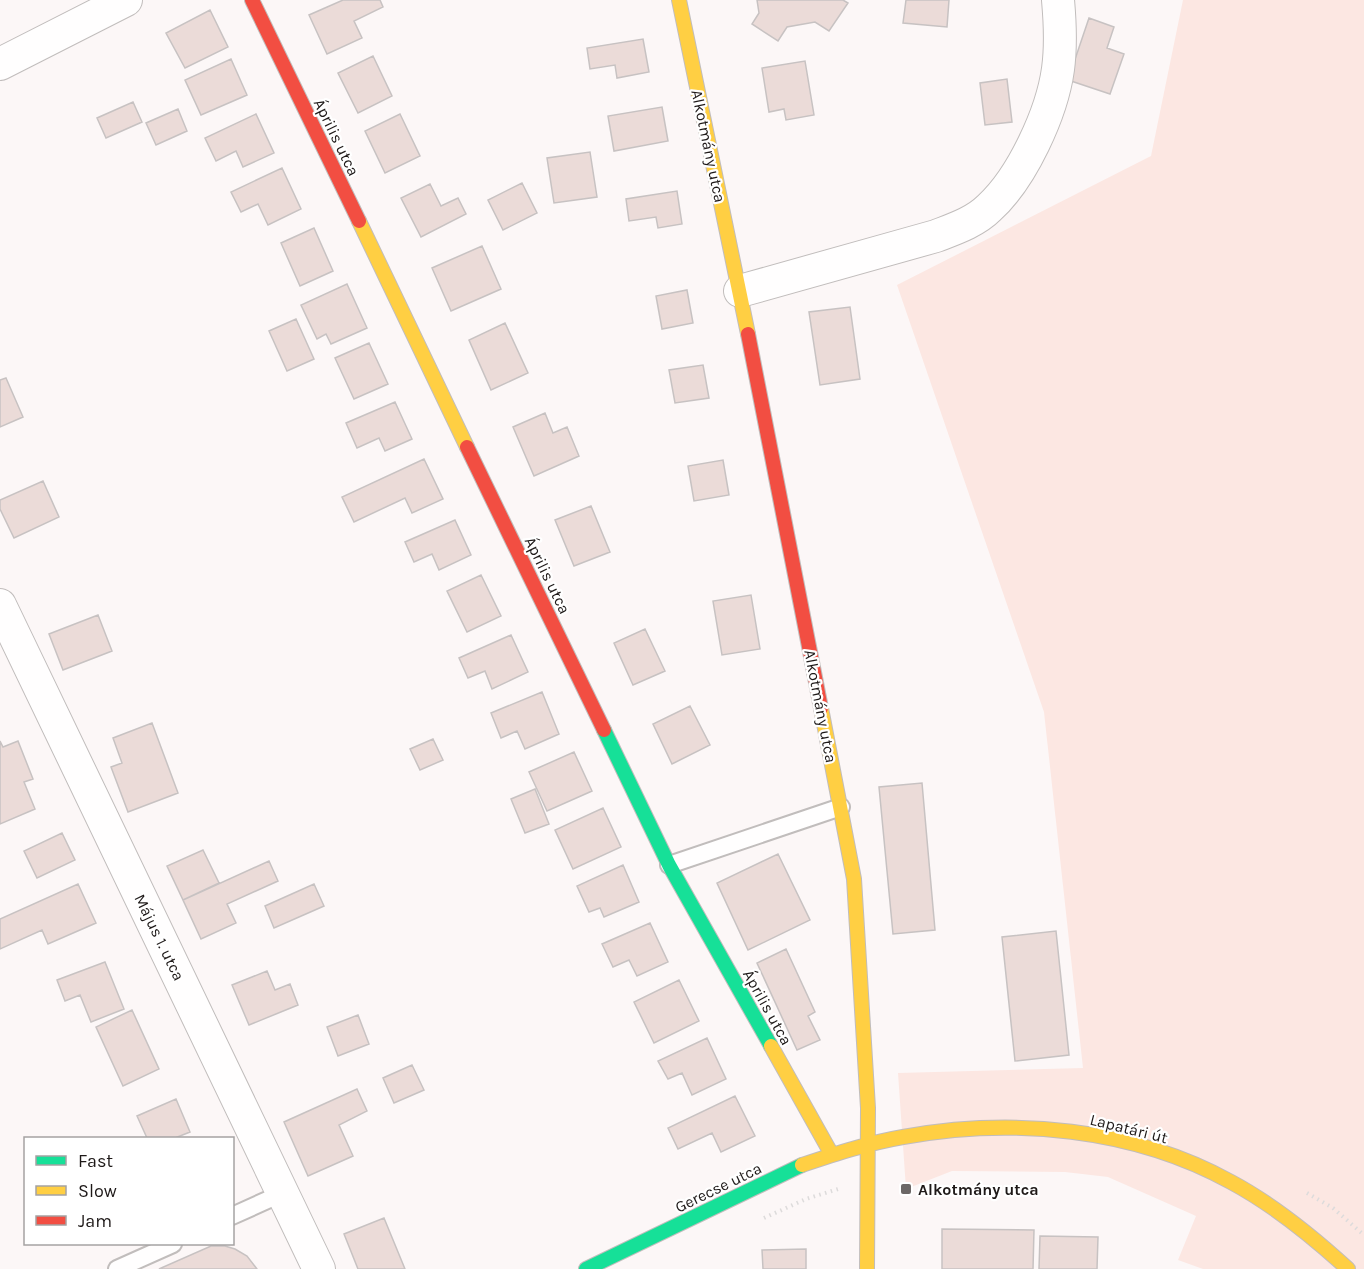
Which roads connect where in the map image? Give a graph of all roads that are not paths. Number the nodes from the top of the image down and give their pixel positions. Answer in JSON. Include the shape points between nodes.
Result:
{"nodes":[{"id":1,"x":126,"y":0,"type":"edge"},
{"id":2,"x":252,"y":0,"type":"edge"},
{"id":3,"x":679,"y":0,"type":"edge"},
{"id":4,"x":1058,"y":0,"type":"edge"},
{"id":5,"x":0,"y":64,"type":"edge"},
{"id":6,"x":740,"y":291,"type":"junction"},
{"id":7,"x":0,"y":605,"type":"edge"},
{"id":8,"x":841,"y":807,"type":"junction"},
{"id":9,"x":669,"y":865,"type":"junction"},
{"id":10,"x":868,"y":1144,"type":"junction"},
{"id":11,"x":832,"y":1155,"type":"junction"},
{"id":12,"x":283,"y":1193,"type":"junction"},
{"id":13,"x":234,"y":1215,"type":"edge"},
{"id":14,"x":170,"y":1245,"type":"edge"},
{"id":15,"x":1331,"y":1252,"type":"junction"},
{"id":16,"x":117,"y":1269,"type":"edge"},
{"id":17,"x":319,"y":1269,"type":"edge"},
{"id":18,"x":585,"y":1269,"type":"edge"},
{"id":19,"x":867,"y":1269,"type":"edge"},
{"id":20,"x":1320,"y":1269,"type":"edge"},
{"id":21,"x":1348,"y":1269,"type":"edge"}],
"edges":[{"from":1,"to":5,"type":"street"},
{"from":2,"to":9,"type":"street","name":"Április utca"},
{"from":3,"to":6,"type":"street","name":"Alkotmány utca"},
{"from":4,"to":6,"type":"street","via":[[1058,70],[1046,114],[1011,183],[989,209],[936,236]]},
{"from":6,"to":8,"type":"street","name":"Alkotmány utca"},
{"from":7,"to":12,"type":"street","name":"Május 1. utca"},
{"from":8,"to":9,"type":"lane"},
{"from":8,"to":10,"type":"street","name":"Alkotmány utca","via":[[854,879]]},
{"from":9,"to":11,"type":"street","name":"Április utca"},
{"from":10,"to":11,"type":"street","name":"Gerecse utca"},
{"from":10,"to":15,"type":"street","name":"Lapatári út","via":[[951,1129],[982,1128],[1052,1130],[1106,1137],[1163,1153],[1213,1173],[1272,1207]]},
{"from":10,"to":19,"type":"street","name":"Alkotmány utca"},
{"from":11,"to":18,"type":"street","name":"Gerecse utca","via":[[800,1165]]},
{"from":12,"to":13,"type":"lane"},
{"from":12,"to":17,"type":"street","name":"Május 1. utca"},
{"from":14,"to":16,"type":"lane"},
{"from":15,"to":20,"type":"lane"},
{"from":15,"to":21,"type":"street","name":"Lapatári út"}]}
